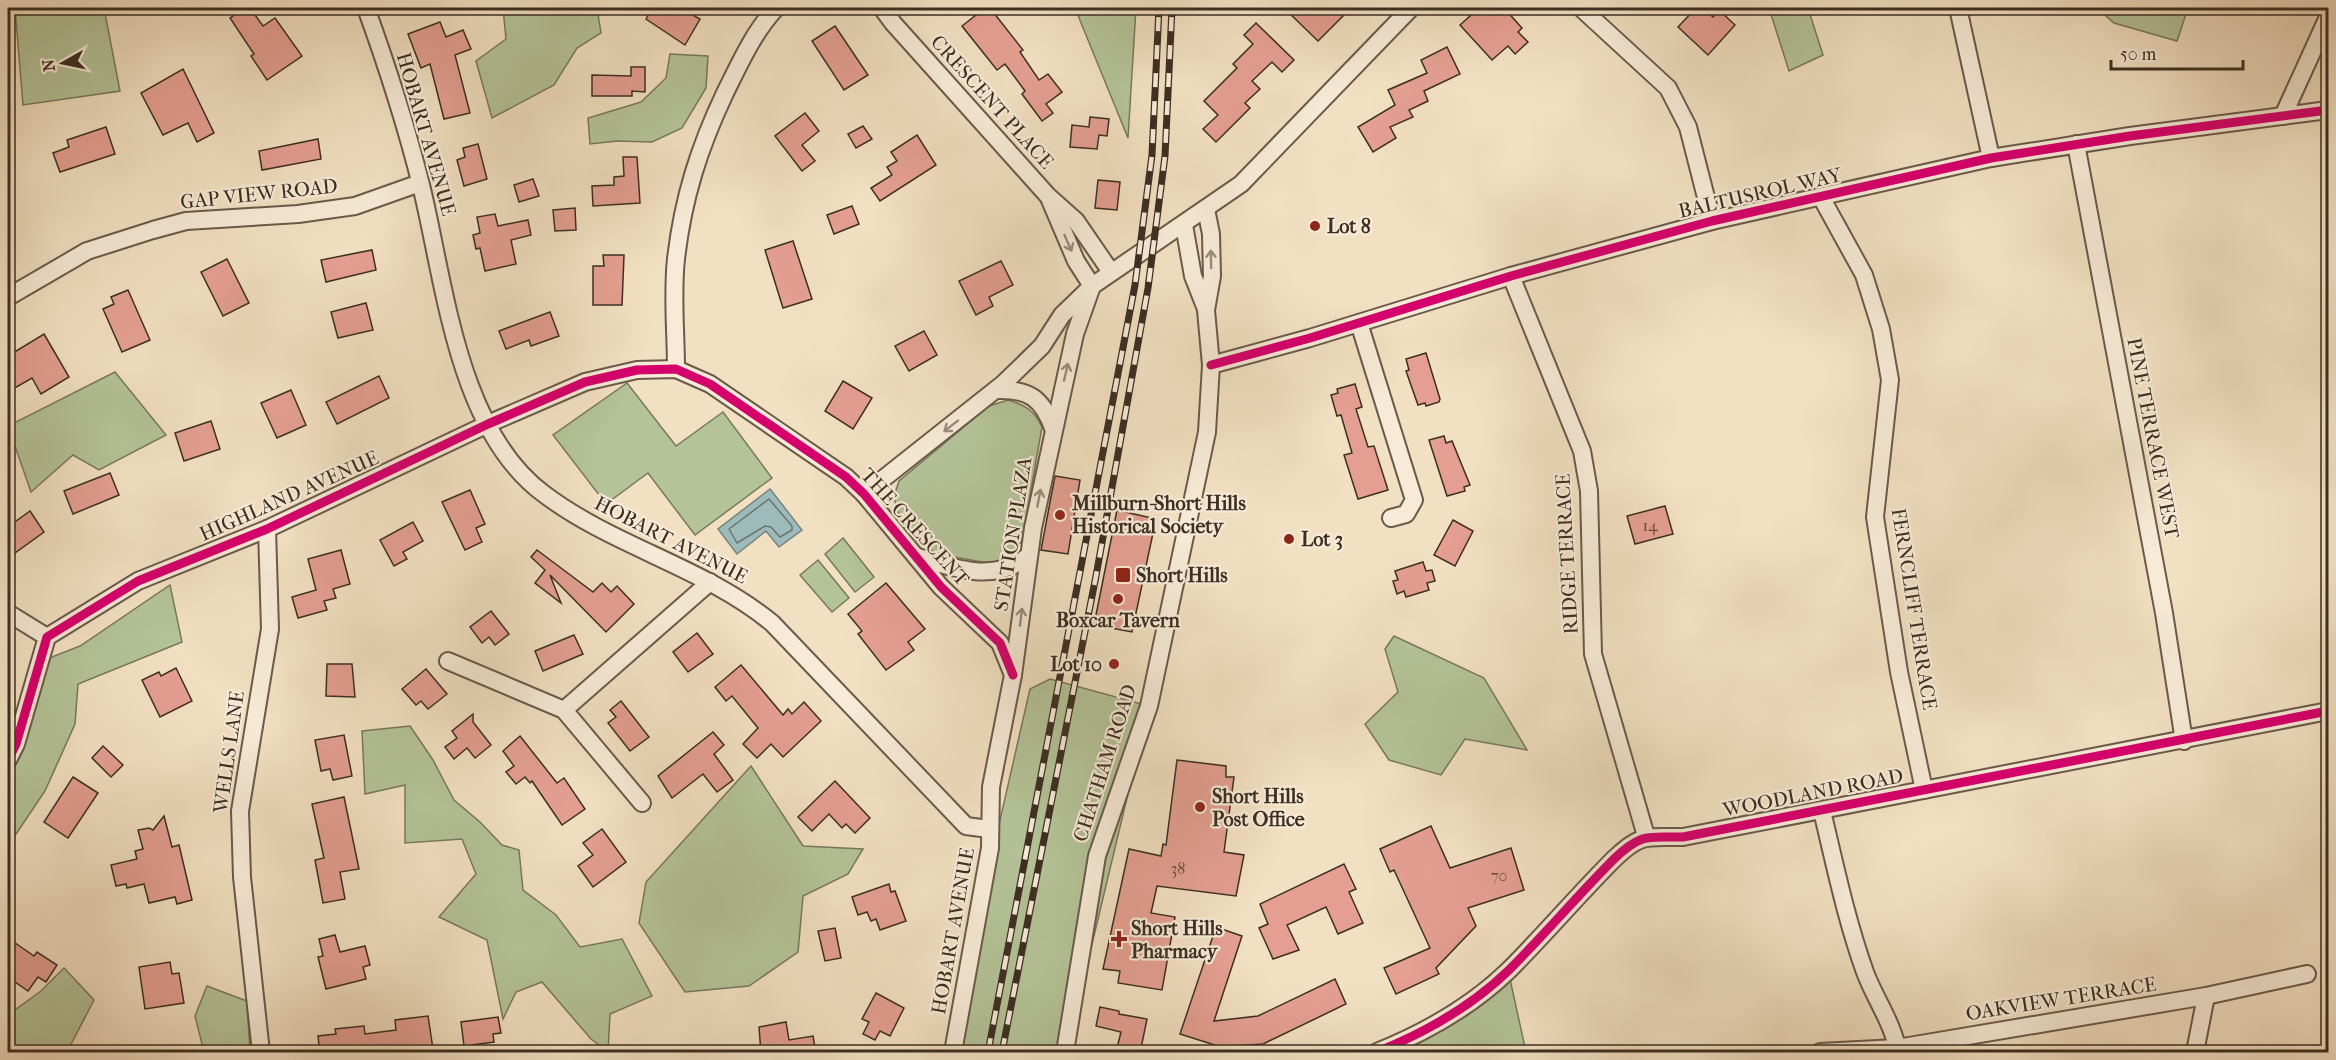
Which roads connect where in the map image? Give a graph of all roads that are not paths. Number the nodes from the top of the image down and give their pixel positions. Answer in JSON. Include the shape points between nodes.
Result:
{"nodes":[{"id":1,"x":366,"y":8,"type":"edge"},
{"id":2,"x":776,"y":8,"type":"edge"},
{"id":3,"x":882,"y":8,"type":"edge"},
{"id":4,"x":1411,"y":8,"type":"edge"},
{"id":5,"x":1581,"y":8,"type":"edge"},
{"id":6,"x":1958,"y":8,"type":"edge"},
{"id":7,"x":2324,"y":8,"type":"edge"},
{"id":8,"x":2328,"y":18,"type":"edge"},
{"id":9,"x":2328,"y":110,"type":"edge"},
{"id":10,"x":2283,"y":116,"type":"junction"},
{"id":11,"x":2076,"y":144,"type":"junction"},
{"id":12,"x":1991,"y":158,"type":"junction"},
{"id":13,"x":420,"y":183,"type":"junction"},
{"id":14,"x":1048,"y":196,"type":"junction"},
{"id":15,"x":1821,"y":197,"type":"junction"},
{"id":16,"x":1206,"y":209,"type":"junction"},
{"id":17,"x":1712,"y":221,"type":"junction"},
{"id":18,"x":1184,"y":225,"type":"junction"},
{"id":19,"x":1111,"y":272,"type":"junction"},
{"id":20,"x":1511,"y":276,"type":"junction"},
{"id":21,"x":1092,"y":286,"type":"junction"},
{"id":22,"x":8,"y":297,"type":"edge"},
{"id":23,"x":1206,"y":310,"type":"junction"},
{"id":24,"x":1359,"y":323,"type":"junction"},
{"id":25,"x":1211,"y":365,"type":"junction"},
{"id":26,"x":676,"y":369,"type":"junction"},
{"id":27,"x":997,"y":390,"type":"junction"},
{"id":28,"x":488,"y":424,"type":"junction"},
{"id":29,"x":1053,"y":429,"type":"junction"},
{"id":30,"x":864,"y":494,"type":"junction"},
{"id":31,"x":1391,"y":518,"type":"dead end"},
{"id":32,"x":267,"y":529,"type":"junction"},
{"id":33,"x":1028,"y":556,"type":"junction"},
{"id":34,"x":918,"y":557,"type":"junction"},
{"id":35,"x":710,"y":582,"type":"junction"},
{"id":36,"x":8,"y":613,"type":"edge"},
{"id":37,"x":47,"y":638,"type":"junction"},
{"id":38,"x":448,"y":662,"type":"dead end"},
{"id":39,"x":1013,"y":675,"type":"junction"},
{"id":40,"x":564,"y":710,"type":"junction"},
{"id":41,"x":2328,"y":711,"type":"edge"},
{"id":42,"x":2184,"y":741,"type":"junction"},
{"id":43,"x":8,"y":760,"type":"edge"},
{"id":44,"x":1924,"y":790,"type":"junction"},
{"id":45,"x":642,"y":802,"type":"dead end"},
{"id":46,"x":1822,"y":811,"type":"junction"},
{"id":47,"x":989,"y":829,"type":"junction"},
{"id":48,"x":1646,"y":836,"type":"junction"},
{"id":49,"x":2307,"y":974,"type":"dead end"},
{"id":50,"x":2206,"y":996,"type":"junction"},
{"id":51,"x":1897,"y":1050,"type":"edge"},
{"id":52,"x":261,"y":1053,"type":"edge"},
{"id":53,"x":952,"y":1053,"type":"edge"},
{"id":54,"x":1065,"y":1053,"type":"edge"},
{"id":55,"x":1377,"y":1053,"type":"edge"},
{"id":56,"x":1820,"y":1053,"type":"edge"},
{"id":57,"x":2195,"y":1053,"type":"edge"}],
"edges":[{"from":1,"to":13,"type":"street","name":"HOBART AVENUE"},
{"from":2,"to":26,"type":"street","via":[[743,54],[693,168],[676,260]]},
{"from":3,"to":14,"type":"street","name":"CRESCENT PLACE"},
{"from":4,"to":16,"type":"street","via":[[1241,184]]},
{"from":5,"to":17,"type":"street","via":[[1668,88],[1688,127]]},
{"from":6,"to":12,"type":"street"},
{"from":7,"to":8,"type":"street"},
{"from":8,"to":10,"type":"street"},
{"from":9,"to":10,"type":"street","name":"BALTUSROL WAY"},
{"from":10,"to":11,"type":"street","name":"BALTUSROL WAY"},
{"from":11,"to":12,"type":"street","name":"BALTUSROL WAY"},
{"from":11,"to":42,"type":"street","name":"PINE TERRACE WEST","via":[[2164,613]]},
{"from":12,"to":15,"type":"street","name":"BALTUSROL WAY"},
{"from":13,"to":22,"type":"street","name":"GAP VIEW ROAD","via":[[355,206],[186,221],[153,230],[87,251]]},
{"from":13,"to":28,"type":"street","name":"HOBART AVENUE","via":[[468,383]]},
{"from":14,"to":19,"type":"street","name":"CRESCENT PLACE","via":[[1076,221]]},
{"from":14,"to":21,"type":"street","name":"CRESCENT PLACE","one_way":true,"via":[[1076,261]]},
{"from":15,"to":17,"type":"street","name":"BALTUSROL WAY"},
{"from":15,"to":44,"type":"street","name":"FERNCLIFF TERRACE","via":[[1864,275],[1881,328],[1890,380],[1875,517],[1899,672]]},
{"from":16,"to":18,"type":"street"},
{"from":23,"to":16,"type":"street","name":"CHATHAM ROAD","one_way":true,"via":[[1212,276]]},
{"from":17,"to":20,"type":"street","name":"BALTUSROL WAY"},
{"from":18,"to":19,"type":"street"},
{"from":18,"to":23,"type":"street","name":"CHATHAM ROAD","via":[[1193,276]]},
{"from":19,"to":21,"type":"street"},
{"from":20,"to":24,"type":"street","name":"BALTUSROL WAY"},
{"from":20,"to":48,"type":"street","name":"RIDGE TERRACE","via":[[1582,451],[1589,491],[1593,654]]},
{"from":21,"to":27,"type":"street","via":[[1062,315],[1042,346]]},
{"from":29,"to":21,"type":"street","name":"STATION PLAZA","one_way":true,"via":[[1075,334]]},
{"from":23,"to":25,"type":"street","name":"CHATHAM ROAD"},
{"from":24,"to":25,"type":"street","name":"BALTUSROL WAY"},
{"from":24,"to":31,"type":"street","via":[[1414,500],[1406,514]]},
{"from":25,"to":54,"type":"street","name":"CHATHAM ROAD","via":[[1207,432],[1168,621],[1149,706],[1097,856]]},
{"from":26,"to":28,"type":"street","name":"HIGHLAND AVENUE","via":[[637,370],[585,382]]},
{"from":26,"to":30,"type":"street","name":"THE CRESCENT","via":[[710,384],[846,477]]},
{"from":27,"to":29,"type":"street","via":[[1032,395],[1046,410]]},
{"from":27,"to":30,"type":"street","one_way":true},
{"from":28,"to":32,"type":"street","name":"HIGHLAND AVENUE"},
{"from":28,"to":35,"type":"street","name":"HOBART AVENUE","via":[[508,458],[544,495],[581,518]]},
{"from":33,"to":29,"type":"street","name":"STATION PLAZA","one_way":true},
{"from":30,"to":34,"type":"street","name":"THE CRESCENT","via":[[901,542]]},
{"from":32,"to":37,"type":"street","name":"HIGHLAND AVENUE","via":[[138,581]]},
{"from":32,"to":52,"type":"street","name":"WELLS LANE","via":[[270,629],[240,812],[242,877]]},
{"from":33,"to":34,"type":"street","name":"THE CRESCENT","via":[[1015,567],[986,573]]},
{"from":39,"to":33,"type":"street","name":"STATION PLAZA","one_way":true},
{"from":34,"to":39,"type":"street","name":"THE CRESCENT","via":[[941,587],[1000,643]]},
{"from":35,"to":40,"type":"street"},
{"from":35,"to":47,"type":"street","name":"HOBART AVENUE","via":[[772,623],[966,826]]},
{"from":36,"to":37,"type":"street"},
{"from":37,"to":43,"type":"street"},
{"from":38,"to":40,"type":"street"},
{"from":39,"to":47,"type":"street","name":"STATION PLAZA","via":[[991,787]]},
{"from":40,"to":45,"type":"street"},
{"from":41,"to":42,"type":"street","name":"WOODLAND ROAD"},
{"from":42,"to":44,"type":"street","name":"WOODLAND ROAD"},
{"from":44,"to":46,"type":"street","name":"WOODLAND ROAD"},
{"from":46,"to":48,"type":"street","name":"WOODLAND ROAD","via":[[1683,837]]},
{"from":46,"to":51,"type":"street","via":[[1851,931],[1866,976],[1895,1036]]},
{"from":47,"to":53,"type":"street","name":"HOBART AVENUE","via":[[990,848]]},
{"from":48,"to":55,"type":"street","via":[[1614,859],[1505,973],[1451,1015]]},
{"from":49,"to":50,"type":"street","name":"OAKVIEW TERRACE"},
{"from":50,"to":51,"type":"street","name":"OAKVIEW TERRACE"},
{"from":50,"to":57,"type":"street"},
{"from":51,"to":56,"type":"street","name":"OAKVIEW TERRACE"}]}
